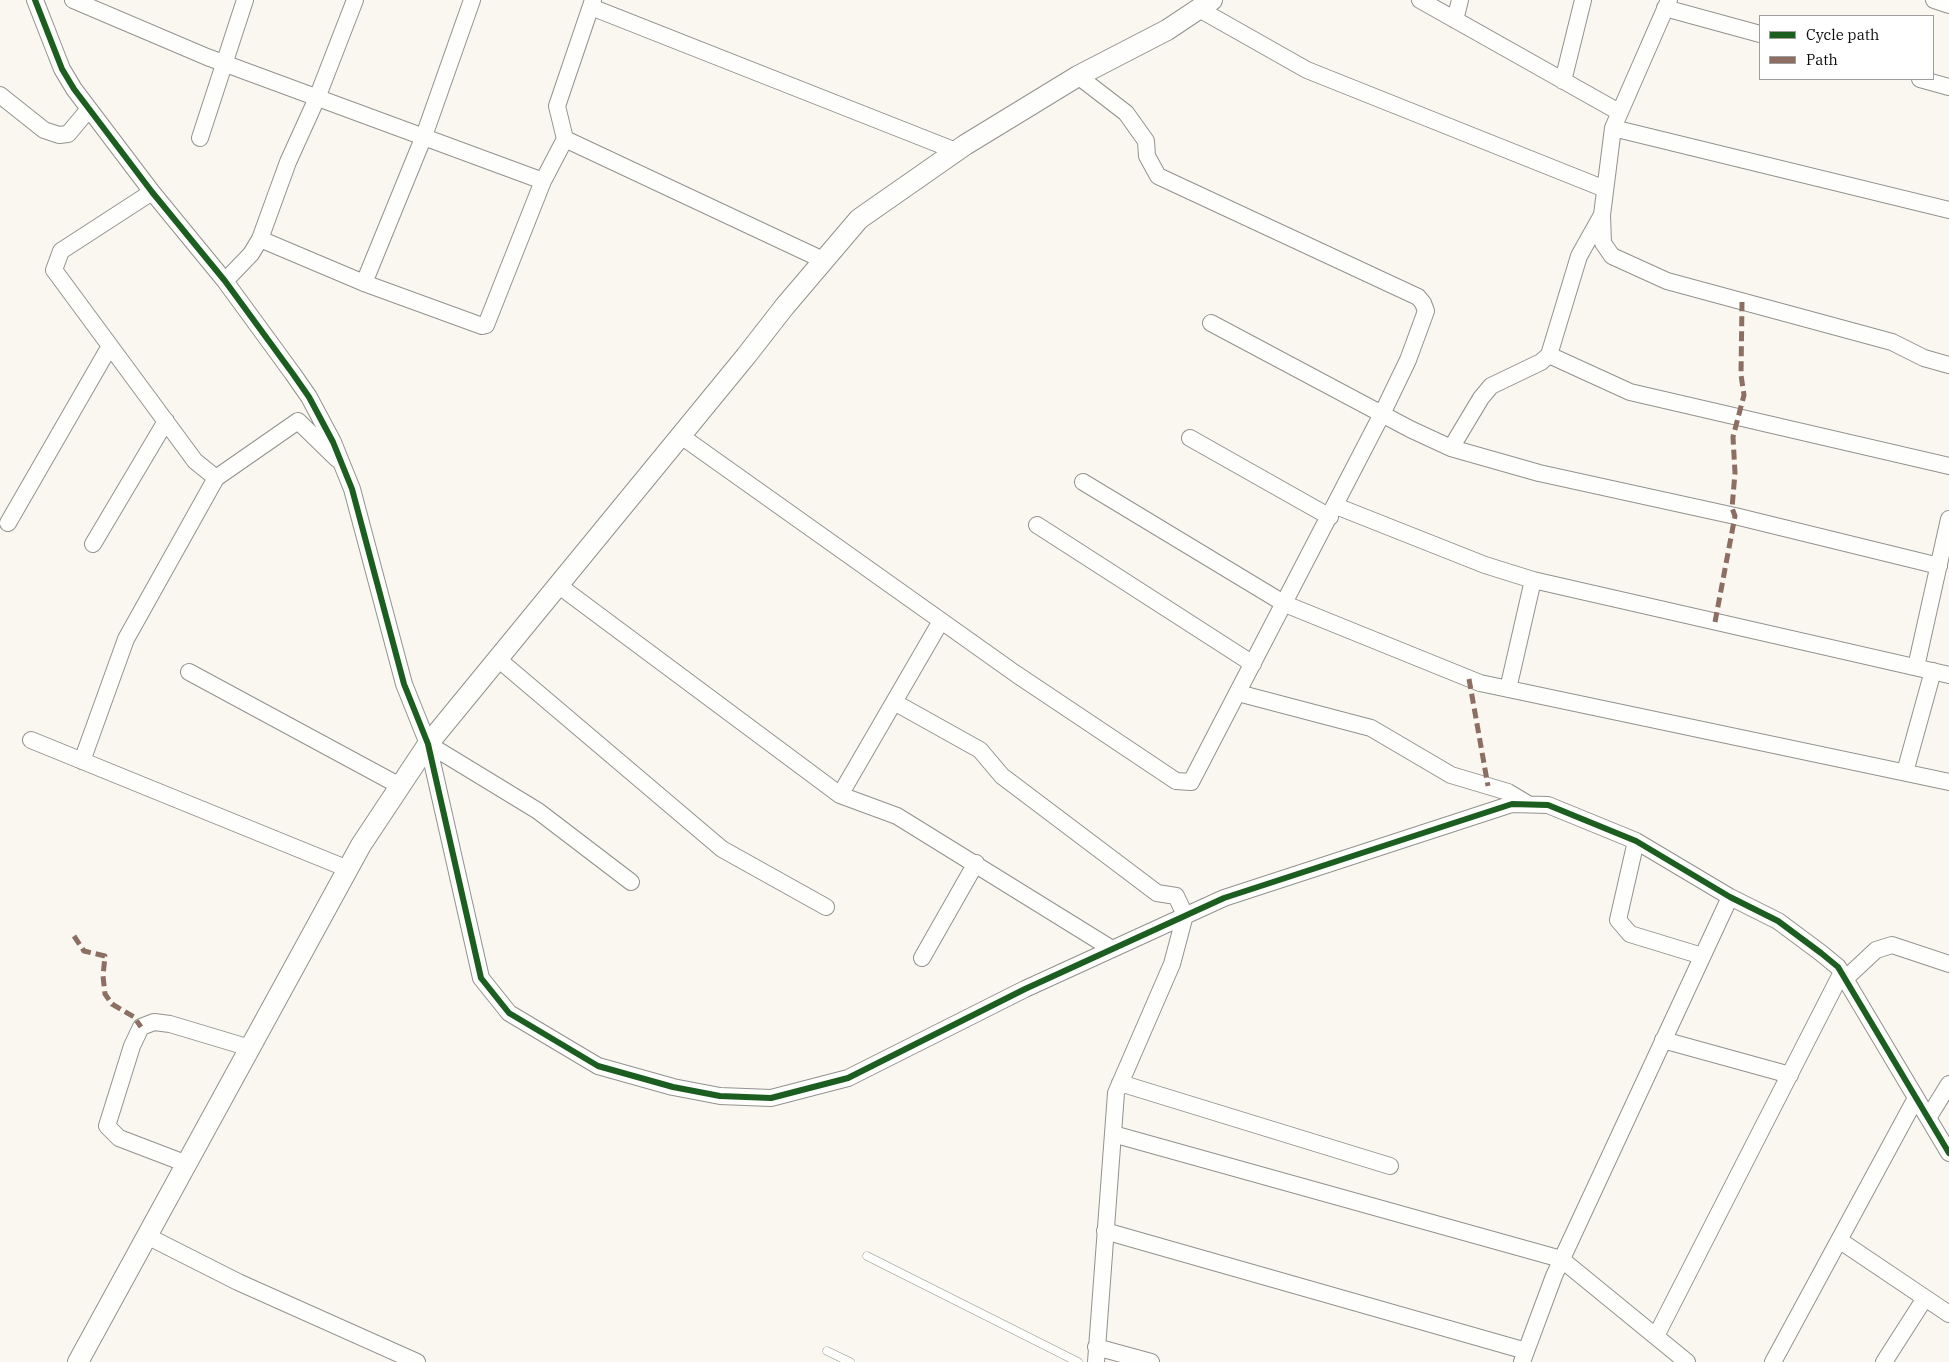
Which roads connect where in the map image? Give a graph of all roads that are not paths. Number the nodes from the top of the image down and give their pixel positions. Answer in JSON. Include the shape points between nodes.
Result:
{"nodes":[{"id":1,"x":35,"y":0,"type":"edge"},
{"id":2,"x":72,"y":0,"type":"edge"},
{"id":3,"x":245,"y":0,"type":"edge"},
{"id":4,"x":355,"y":0,"type":"edge"},
{"id":5,"x":472,"y":0,"type":"edge"},
{"id":6,"x":1420,"y":0,"type":"edge"},
{"id":7,"x":1460,"y":0,"type":"edge"},
{"id":8,"x":1583,"y":0,"type":"edge"},
{"id":9,"x":1934,"y":0,"type":"edge"},
{"id":10,"x":592,"y":3,"type":"edge"},
{"id":11,"x":1206,"y":4,"type":"edge"},
{"id":12,"x":1667,"y":4,"type":"edge"},
{"id":13,"x":1949,"y":5,"type":"edge"},
{"id":14,"x":1455,"y":20,"type":"junction"},
{"id":15,"x":1759,"y":34,"type":"edge"},
{"id":16,"x":225,"y":63,"type":"junction"},
{"id":17,"x":1078,"y":76,"type":"junction"},
{"id":18,"x":1924,"y":80,"type":"edge"},
{"id":19,"x":1563,"y":81,"type":"junction"},
{"id":20,"x":1949,"y":87,"type":"edge"},
{"id":21,"x":0,"y":95,"type":"edge"},
{"id":22,"x":318,"y":98,"type":"junction"},
{"id":23,"x":90,"y":109,"type":"junction"},
{"id":24,"x":1619,"y":112,"type":"junction"},
{"id":25,"x":1613,"y":128,"type":"junction"},
{"id":26,"x":424,"y":136,"type":"junction"},
{"id":27,"x":200,"y":138,"type":"dead end"},
{"id":28,"x":564,"y":139,"type":"junction"},
{"id":29,"x":956,"y":151,"type":"junction"},
{"id":30,"x":543,"y":181,"type":"junction"},
{"id":31,"x":1605,"y":189,"type":"junction"},
{"id":32,"x":152,"y":192,"type":"junction"},
{"id":33,"x":1949,"y":210,"type":"edge"},
{"id":34,"x":1602,"y":215,"type":"junction"},
{"id":35,"x":260,"y":239,"type":"junction"},
{"id":36,"x":823,"y":260,"type":"junction"},
{"id":37,"x":225,"y":281,"type":"junction"},
{"id":38,"x":364,"y":284,"type":"junction"},
{"id":39,"x":1211,"y":323,"type":"dead end"},
{"id":40,"x":110,"y":346,"type":"junction"},
{"id":41,"x":1549,"y":355,"type":"junction"},
{"id":42,"x":1949,"y":365,"type":"edge"},
{"id":43,"x":1382,"y":414,"type":"junction"},
{"id":44,"x":166,"y":421,"type":"junction"},
{"id":45,"x":681,"y":436,"type":"junction"},
{"id":46,"x":1190,"y":438,"type":"dead end"},
{"id":47,"x":1451,"y":448,"type":"junction"},
{"id":48,"x":342,"y":464,"type":"junction"},
{"id":49,"x":1949,"y":466,"type":"edge"},
{"id":50,"x":216,"y":478,"type":"junction"},
{"id":51,"x":1083,"y":482,"type":"dead end"},
{"id":52,"x":1333,"y":512,"type":"junction"},
{"id":53,"x":1949,"y":519,"type":"edge"},
{"id":54,"x":8,"y":523,"type":"dead end"},
{"id":55,"x":1037,"y":525,"type":"dead end"},
{"id":56,"x":93,"y":544,"type":"dead end"},
{"id":57,"x":1939,"y":566,"type":"junction"},
{"id":58,"x":1532,"y":580,"type":"junction"},
{"id":59,"x":558,"y":586,"type":"junction"},
{"id":60,"x":1285,"y":604,"type":"junction"},
{"id":61,"x":941,"y":621,"type":"junction"},
{"id":62,"x":498,"y":659,"type":"junction"},
{"id":63,"x":1254,"y":664,"type":"junction"},
{"id":64,"x":1916,"y":667,"type":"junction"},
{"id":65,"x":189,"y":672,"type":"dead end"},
{"id":66,"x":1941,"y":673,"type":"edge"},
{"id":67,"x":1508,"y":689,"type":"junction"},
{"id":68,"x":1238,"y":692,"type":"junction"},
{"id":69,"x":894,"y":702,"type":"junction"},
{"id":70,"x":31,"y":740,"type":"dead end"},
{"id":71,"x":428,"y":744,"type":"junction"},
{"id":72,"x":82,"y":761,"type":"junction"},
{"id":73,"x":1905,"y":772,"type":"junction"},
{"id":74,"x":1949,"y":782,"type":"edge"},
{"id":75,"x":400,"y":786,"type":"junction"},
{"id":76,"x":840,"y":795,"type":"junction"},
{"id":77,"x":1528,"y":804,"type":"junction"},
{"id":78,"x":1636,"y":840,"type":"junction"},
{"id":79,"x":976,"y":863,"type":"junction"},
{"id":80,"x":348,"y":869,"type":"junction"},
{"id":81,"x":631,"y":882,"type":"dead end"},
{"id":82,"x":1730,"y":896,"type":"junction"},
{"id":83,"x":826,"y":907,"type":"dead end"},
{"id":84,"x":1185,"y":915,"type":"junction"},
{"id":85,"x":1112,"y":949,"type":"junction"},
{"id":86,"x":1702,"y":956,"type":"junction"},
{"id":87,"x":922,"y":958,"type":"dead end"},
{"id":88,"x":1949,"y":964,"type":"edge"},
{"id":89,"x":1843,"y":976,"type":"junction"},
{"id":90,"x":1663,"y":1040,"type":"junction"},
{"id":91,"x":250,"y":1048,"type":"junction"},
{"id":92,"x":1790,"y":1074,"type":"junction"},
{"id":93,"x":1120,"y":1083,"type":"junction"},
{"id":94,"x":1949,"y":1084,"type":"edge"},
{"id":95,"x":1916,"y":1098,"type":"junction"},
{"id":96,"x":1928,"y":1118,"type":"junction"},
{"id":97,"x":1113,"y":1134,"type":"junction"},
{"id":98,"x":1949,"y":1153,"type":"edge"},
{"id":99,"x":187,"y":1164,"type":"junction"},
{"id":100,"x":1390,"y":1166,"type":"dead end"},
{"id":101,"x":1105,"y":1231,"type":"junction"},
{"id":102,"x":147,"y":1236,"type":"junction"},
{"id":103,"x":1839,"y":1240,"type":"junction"},
{"id":104,"x":867,"y":1256,"type":"dead end"},
{"id":105,"x":1562,"y":1259,"type":"junction"},
{"id":106,"x":1925,"y":1298,"type":"junction"},
{"id":107,"x":1949,"y":1314,"type":"edge"},
{"id":108,"x":1656,"y":1336,"type":"junction"},
{"id":109,"x":827,"y":1351,"type":"dead end"},
{"id":110,"x":1096,"y":1355,"type":"edge"},
{"id":111,"x":1524,"y":1356,"type":"edge"},
{"id":112,"x":78,"y":1362,"type":"edge"},
{"id":113,"x":417,"y":1362,"type":"edge"},
{"id":114,"x":850,"y":1362,"type":"edge"},
{"id":115,"x":1078,"y":1362,"type":"edge"},
{"id":116,"x":1152,"y":1362,"type":"edge"},
{"id":117,"x":1687,"y":1362,"type":"edge"},
{"id":118,"x":1773,"y":1362,"type":"edge"},
{"id":119,"x":1884,"y":1362,"type":"edge"}],
"edges":[{"from":1,"to":23,"type":"street","via":[[62,69]]},
{"from":2,"to":16,"type":"street"},
{"from":3,"to":16,"type":"street"},
{"from":4,"to":22,"type":"street"},
{"from":5,"to":26,"type":"street"},
{"from":6,"to":14,"type":"street"},
{"from":7,"to":14,"type":"street"},
{"from":8,"to":19,"type":"street"},
{"from":9,"to":13,"type":"street"},
{"from":10,"to":28,"type":"street","via":[[557,106]]},
{"from":10,"to":29,"type":"street"},
{"from":11,"to":17,"type":"street","via":[[1167,30]]},
{"from":11,"to":31,"type":"street","via":[[1307,70]]},
{"from":12,"to":15,"type":"street"},
{"from":12,"to":24,"type":"street"},
{"from":14,"to":19,"type":"street"},
{"from":16,"to":22,"type":"street"},
{"from":16,"to":27,"type":"street"},
{"from":17,"to":29,"type":"street"},
{"from":17,"to":43,"type":"street","via":[[1126,113],[1146,141],[1148,156],[1158,176],[1418,297],[1426,311]]},
{"from":18,"to":20,"type":"street"},
{"from":19,"to":24,"type":"street"},
{"from":21,"to":23,"type":"street","via":[[44,130],[59,135],[68,134]]},
{"from":22,"to":26,"type":"street"},
{"from":22,"to":35,"type":"street","via":[[288,162]]},
{"from":23,"to":32,"type":"street"},
{"from":24,"to":25,"type":"street"},
{"from":25,"to":31,"type":"street"},
{"from":25,"to":33,"type":"street"},
{"from":26,"to":30,"type":"street"},
{"from":26,"to":38,"type":"street"},
{"from":28,"to":30,"type":"street"},
{"from":28,"to":36,"type":"street"},
{"from":29,"to":36,"type":"street","via":[[858,218]]},
{"from":30,"to":38,"type":"street","via":[[486,325]]},
{"from":31,"to":34,"type":"street"},
{"from":32,"to":37,"type":"street"},
{"from":32,"to":40,"type":"street","via":[[61,251],[54,270]]},
{"from":34,"to":41,"type":"street","via":[[1579,256]]},
{"from":34,"to":42,"type":"street","via":[[1602,243],[1612,256],[1622,262],[1667,281],[1892,342],[1924,358]]},
{"from":35,"to":37,"type":"street","via":[[251,254]]},
{"from":35,"to":38,"type":"street"},
{"from":36,"to":45,"type":"street"},
{"from":37,"to":48,"type":"street","via":[[309,397]]},
{"from":39,"to":43,"type":"street"},
{"from":40,"to":44,"type":"street"},
{"from":40,"to":54,"type":"street"},
{"from":41,"to":47,"type":"street","via":[[1491,386]]},
{"from":41,"to":49,"type":"street","via":[[1630,392]]},
{"from":43,"to":47,"type":"street"},
{"from":43,"to":52,"type":"street"},
{"from":44,"to":50,"type":"street","via":[[195,461]]},
{"from":44,"to":56,"type":"street"},
{"from":45,"to":59,"type":"street"},
{"from":45,"to":61,"type":"street"},
{"from":46,"to":52,"type":"street"},
{"from":47,"to":57,"type":"street","via":[[1540,473]]},
{"from":48,"to":50,"type":"street","via":[[298,422]]},
{"from":48,"to":71,"type":"street","via":[[352,489],[404,684]]},
{"from":50,"to":72,"type":"street","via":[[126,640]]},
{"from":51,"to":60,"type":"street"},
{"from":52,"to":58,"type":"street"},
{"from":52,"to":60,"type":"street"},
{"from":53,"to":57,"type":"street"},
{"from":55,"to":63,"type":"street"},
{"from":57,"to":64,"type":"street"},
{"from":58,"to":64,"type":"street"},
{"from":58,"to":67,"type":"street"},
{"from":59,"to":62,"type":"street"},
{"from":59,"to":76,"type":"street"},
{"from":60,"to":63,"type":"street"},
{"from":60,"to":67,"type":"street","via":[[1480,683]]},
{"from":61,"to":68,"type":"street","via":[[1176,781],[1192,782]]},
{"from":61,"to":69,"type":"street"},
{"from":62,"to":71,"type":"street"},
{"from":62,"to":83,"type":"street","via":[[722,849]]},
{"from":63,"to":68,"type":"street"},
{"from":64,"to":66,"type":"street"},
{"from":65,"to":75,"type":"street"},
{"from":66,"to":73,"type":"street"},
{"from":67,"to":73,"type":"street"},
{"from":68,"to":77,"type":"street","via":[[1371,728],[1451,775],[1508,792]]},
{"from":69,"to":76,"type":"street"},
{"from":69,"to":84,"type":"street","via":[[980,750],[1002,776],[1157,893],[1176,896]]},
{"from":70,"to":72,"type":"street"},
{"from":71,"to":75,"type":"street"},
{"from":71,"to":81,"type":"street","via":[[538,810]]},
{"from":71,"to":85,"type":"street","via":[[481,978],[509,1014],[598,1066],[720,1096],[771,1098],[848,1078]]},
{"from":72,"to":80,"type":"street"},
{"from":73,"to":74,"type":"street"},
{"from":75,"to":80,"type":"street"},
{"from":76,"to":79,"type":"street","via":[[897,816]]},
{"from":77,"to":78,"type":"street","via":[[1548,805]]},
{"from":77,"to":84,"type":"street","via":[[1512,804],[1465,819],[1224,898]]},
{"from":78,"to":82,"type":"street"},
{"from":78,"to":86,"type":"street","via":[[1618,920],[1630,934]]},
{"from":79,"to":85,"type":"street"},
{"from":79,"to":87,"type":"street"},
{"from":80,"to":91,"type":"street"},
{"from":82,"to":86,"type":"street"},
{"from":82,"to":89,"type":"street","via":[[1778,921],[1838,967]]},
{"from":84,"to":85,"type":"street"},
{"from":84,"to":93,"type":"street","via":[[1172,964]]},
{"from":86,"to":90,"type":"street"},
{"from":88,"to":89,"type":"street","via":[[1892,944],[1876,950]]},
{"from":89,"to":92,"type":"street"},
{"from":89,"to":95,"type":"street"},
{"from":90,"to":92,"type":"street"},
{"from":90,"to":105,"type":"street"},
{"from":91,"to":99,"type":"street"},
{"from":91,"to":99,"type":"street","via":[[170,1024],[154,1022],[141,1028],[128,1055],[107,1126],[119,1138]]},
{"from":92,"to":108,"type":"street"},
{"from":93,"to":97,"type":"street","via":[[1116,1093]]},
{"from":93,"to":100,"type":"street"},
{"from":94,"to":96,"type":"street"},
{"from":95,"to":96,"type":"street"},
{"from":95,"to":103,"type":"street"},
{"from":96,"to":98,"type":"street"},
{"from":97,"to":101,"type":"street"},
{"from":97,"to":105,"type":"street"},
{"from":99,"to":102,"type":"street"},
{"from":101,"to":110,"type":"street"},
{"from":101,"to":111,"type":"street"},
{"from":102,"to":112,"type":"street"},
{"from":102,"to":113,"type":"street","via":[[238,1282]]},
{"from":103,"to":106,"type":"street"},
{"from":103,"to":118,"type":"street"},
{"from":104,"to":115,"type":"lane"},
{"from":105,"to":108,"type":"street"},
{"from":105,"to":111,"type":"street"},
{"from":106,"to":107,"type":"street"},
{"from":106,"to":119,"type":"street"},
{"from":108,"to":117,"type":"street"},
{"from":109,"to":114,"type":"lane"},
{"from":110,"to":116,"type":"street"}]}
